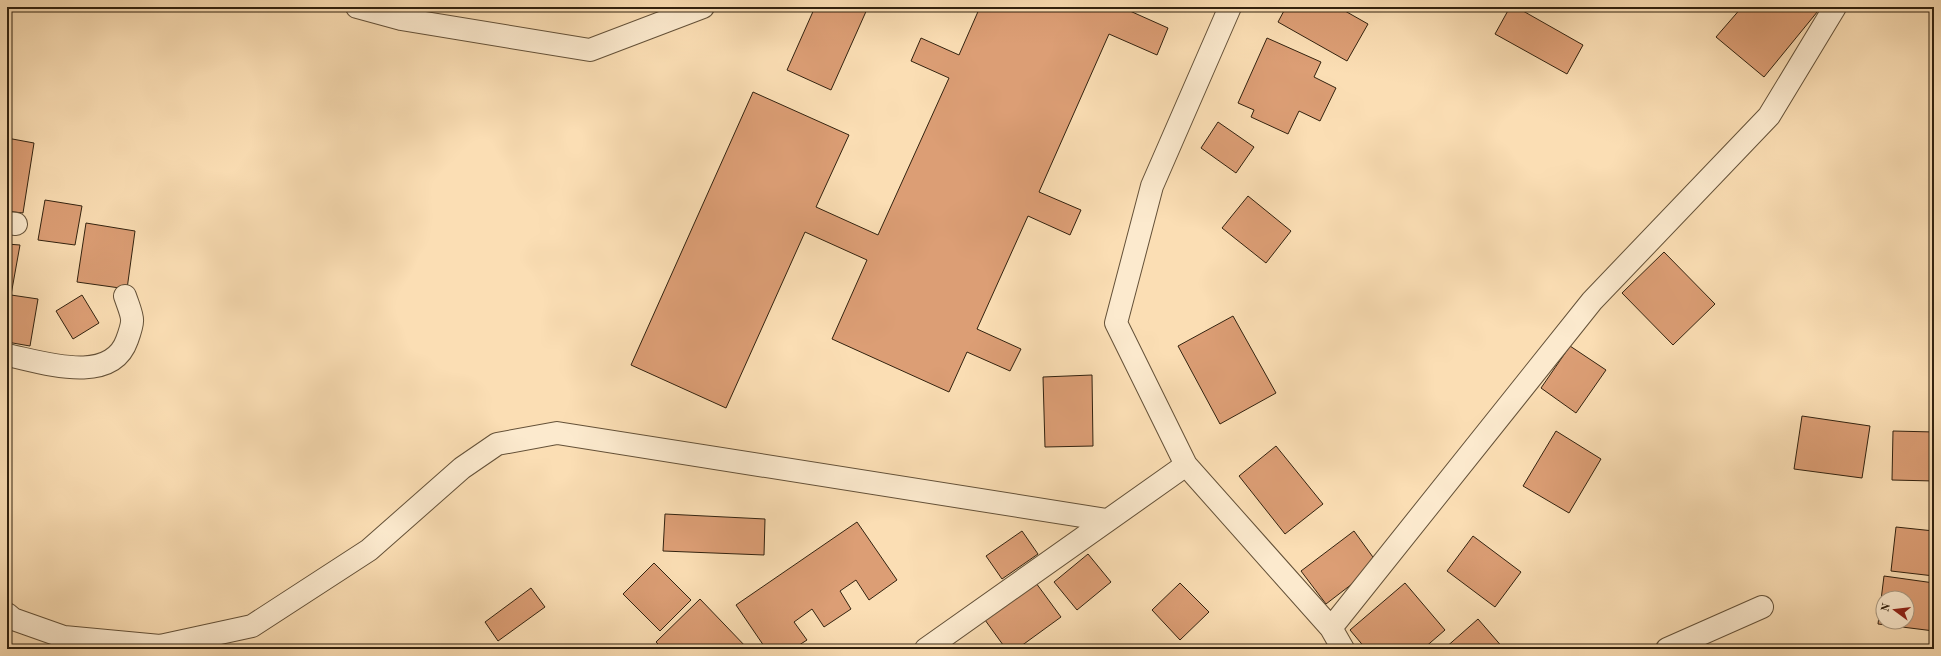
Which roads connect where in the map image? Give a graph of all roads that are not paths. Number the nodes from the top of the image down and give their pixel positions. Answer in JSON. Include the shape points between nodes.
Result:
{"nodes":[{"id":1,"x":357,"y":7,"type":"edge"},
{"id":2,"x":703,"y":7,"type":"edge"},
{"id":3,"x":1230,"y":7,"type":"edge"},
{"id":4,"x":1835,"y":7,"type":"edge"},
{"id":5,"x":125,"y":296,"type":"dead end"},
{"id":6,"x":7,"y":355,"type":"edge"},
{"id":7,"x":1186,"y":464,"type":"junction"},
{"id":8,"x":1107,"y":520,"type":"junction"},
{"id":9,"x":1762,"y":607,"type":"dead end"},
{"id":10,"x":7,"y":614,"type":"edge"},
{"id":11,"x":1331,"y":628,"type":"junction"},
{"id":12,"x":926,"y":649,"type":"edge"},
{"id":13,"x":1344,"y":649,"type":"edge"},
{"id":14,"x":1667,"y":649,"type":"edge"}],
"edges":[{"from":1,"to":2,"type":"street","via":[[401,19],[590,50]]},
{"from":3,"to":7,"type":"street","via":[[1152,186],[1116,323]]},
{"from":4,"to":11,"type":"street","via":[[1769,116],[1592,301]]},
{"from":5,"to":6,"type":"street","via":[[134,322],[123,351],[102,366],[78,368]]},
{"from":7,"to":8,"type":"street"},
{"from":7,"to":11,"type":"street"},
{"from":8,"to":10,"type":"street","via":[[557,433],[497,444],[462,468],[369,550],[252,626],[160,646],[64,637]]},
{"from":8,"to":12,"type":"street"},
{"from":9,"to":14,"type":"street"},
{"from":11,"to":13,"type":"street"}]}
